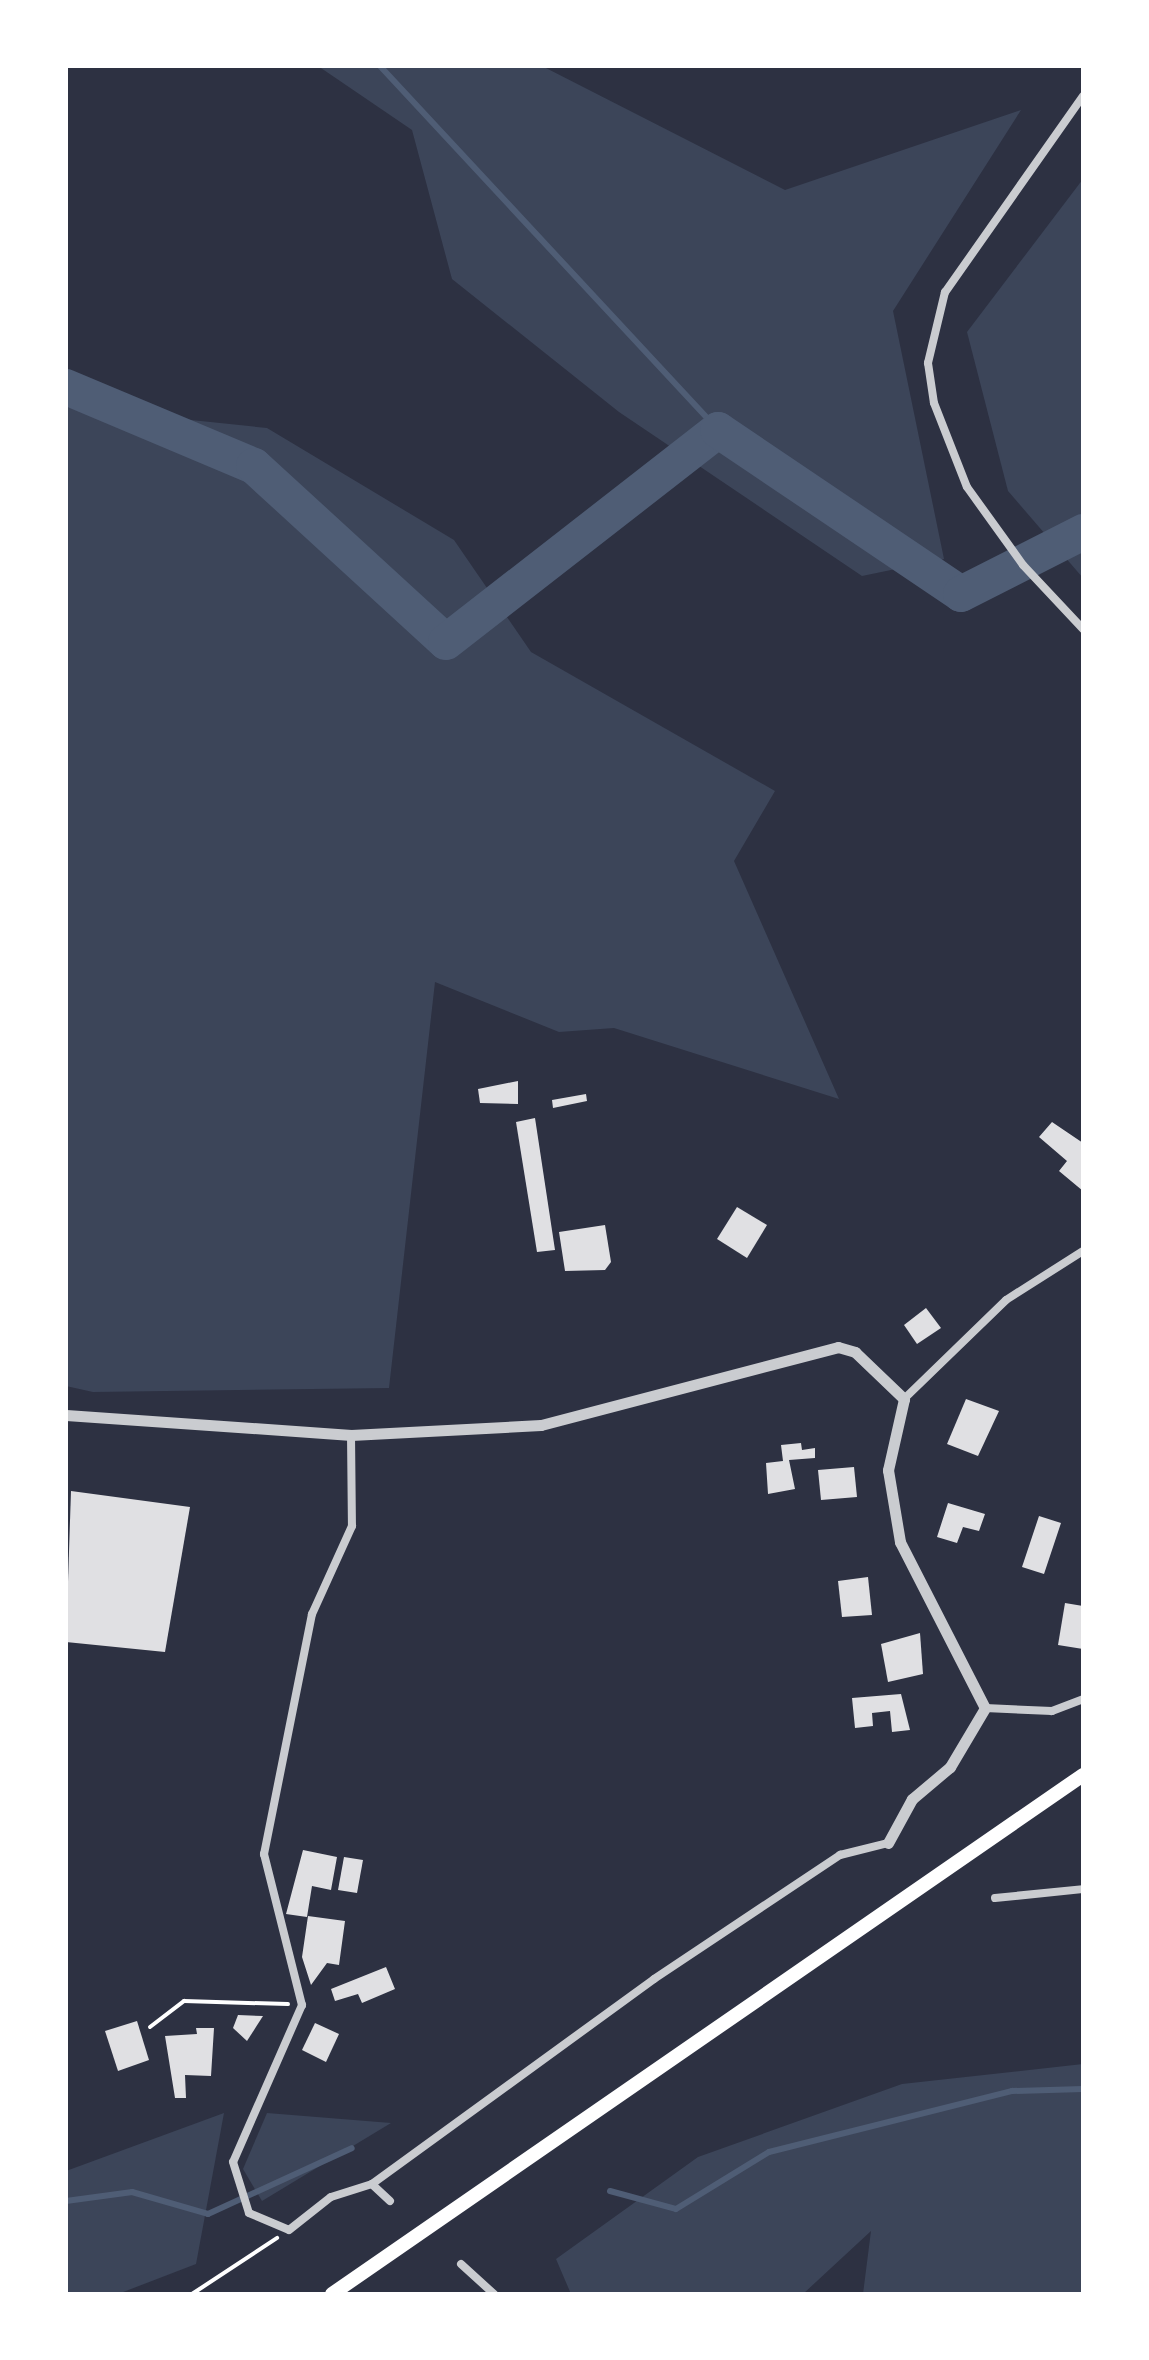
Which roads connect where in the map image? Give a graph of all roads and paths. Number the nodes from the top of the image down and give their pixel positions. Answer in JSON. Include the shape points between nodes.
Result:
{"nodes":[{"id":1,"x":1083,"y":96,"type":"edge"},
{"id":2,"x":1083,"y":629,"type":"edge"},
{"id":3,"x":1083,"y":1251,"type":"edge"},
{"id":4,"x":904,"y":1399,"type":"junction"},
{"id":5,"x":66,"y":1415,"type":"edge"},
{"id":6,"x":351,"y":1435,"type":"junction"},
{"id":7,"x":1083,"y":1699,"type":"edge"},
{"id":8,"x":985,"y":1708,"type":"junction"},
{"id":9,"x":1083,"y":1775,"type":"edge"},
{"id":10,"x":888,"y":1843,"type":"joint"},
{"id":11,"x":1083,"y":1889,"type":"edge"},
{"id":12,"x":995,"y":1898,"type":"dead end"},
{"id":13,"x":302,"y":2005,"type":"junction"},
{"id":14,"x":150,"y":2027,"type":"dead end"},
{"id":15,"x":372,"y":2184,"type":"junction"},
{"id":16,"x":390,"y":2201,"type":"dead end"},
{"id":17,"x":289,"y":2230,"type":"junction"},
{"id":18,"x":461,"y":2264,"type":"dead end"},
{"id":19,"x":192,"y":2294,"type":"edge"},
{"id":20,"x":332,"y":2294,"type":"edge"},
{"id":21,"x":494,"y":2294,"type":"edge"}],
"edges":[{"from":1,"to":2,"type":"street","via":[[945,292],[928,363],[934,403],[967,487],[1023,565]]},
{"from":3,"to":4,"type":"street","via":[[1006,1300]]},
{"from":4,"to":6,"type":"street","via":[[875,1367],[838,1347],[541,1425]]},
{"from":4,"to":8,"type":"street","via":[[888,1470],[900,1542]]},
{"from":5,"to":6,"type":"street"},
{"from":6,"to":13,"type":"street","via":[[352,1526],[312,1614],[264,1854]]},
{"from":7,"to":8,"type":"street","via":[[1052,1711]]},
{"from":8,"to":10,"type":"street","via":[[950,1767],[912,1799]]},
{"from":9,"to":20,"type":"highway"},
{"from":10,"to":15,"type":"street","via":[[840,1855]]},
{"from":11,"to":12,"type":"street"},
{"from":13,"to":14,"type":"path","via":[[184,2001]]},
{"from":13,"to":17,"type":"street","via":[[233,2162],[249,2213]]},
{"from":15,"to":16,"type":"street"},
{"from":15,"to":17,"type":"street","via":[[331,2197]]},
{"from":17,"to":19,"type":"path"},
{"from":18,"to":21,"type":"street"}]}
